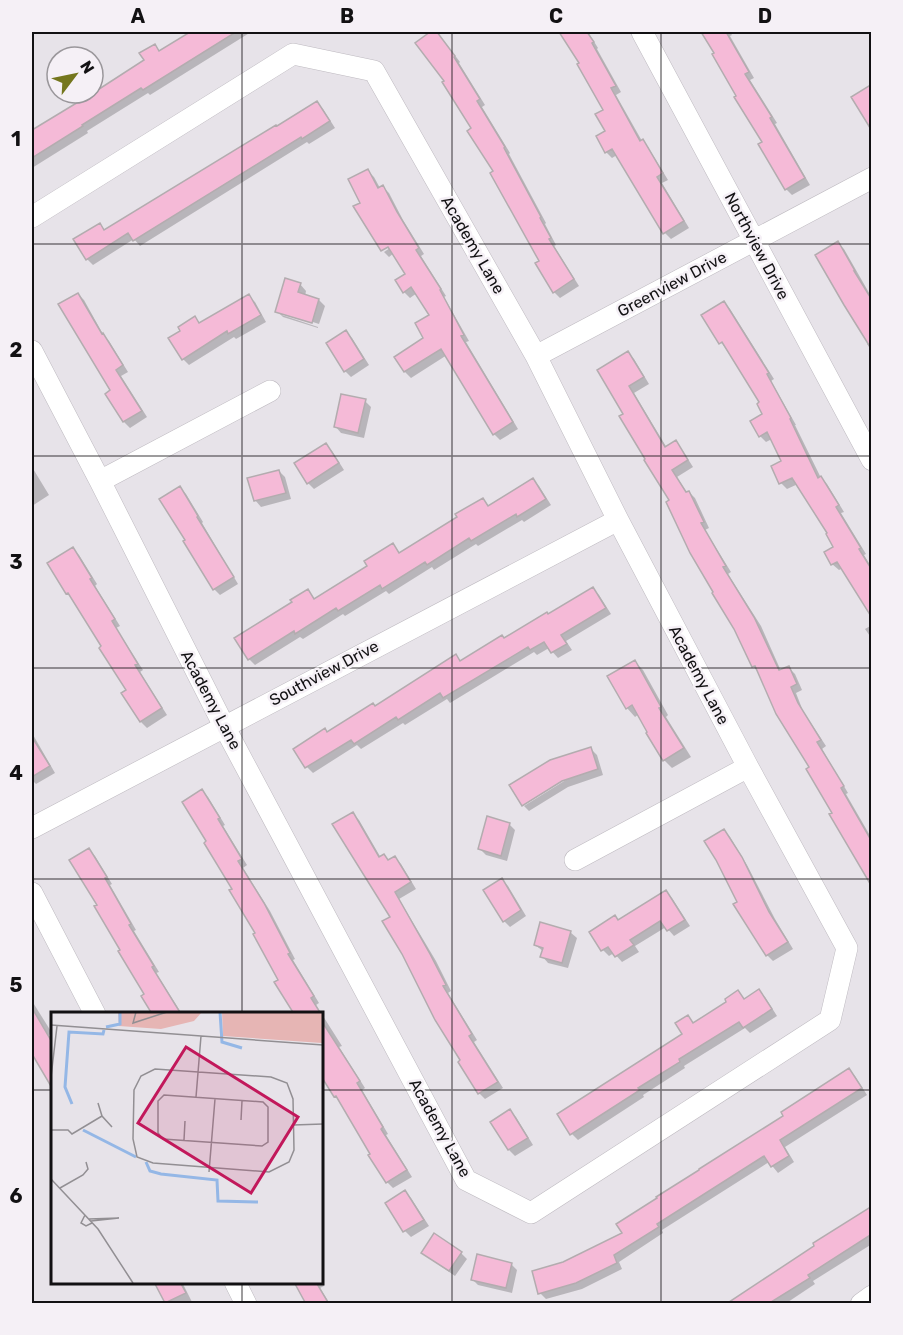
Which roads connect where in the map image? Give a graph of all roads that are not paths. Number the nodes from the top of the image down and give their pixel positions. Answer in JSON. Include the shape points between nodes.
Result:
{"nodes":[{"id":1,"x":642,"y":32,"type":"edge"},
{"id":2,"x":872,"y":178,"type":"edge"},
{"id":3,"x":32,"y":217,"type":"edge"},
{"id":4,"x":753,"y":240,"type":"junction"},
{"id":5,"x":32,"y":351,"type":"edge"},
{"id":6,"x":536,"y":356,"type":"junction"},
{"id":7,"x":270,"y":391,"type":"dead end"},
{"id":8,"x":872,"y":460,"type":"edge"},
{"id":9,"x":100,"y":481,"type":"junction"},
{"id":10,"x":618,"y":520,"type":"junction"},
{"id":11,"x":224,"y":726,"type":"junction"},
{"id":12,"x":748,"y":767,"type":"junction"},
{"id":13,"x":32,"y":828,"type":"edge"},
{"id":14,"x":575,"y":860,"type":"dead end"},
{"id":15,"x":32,"y":893,"type":"edge"},
{"id":16,"x":94,"y":1012,"type":"edge"},
{"id":17,"x":236,"y":1284,"type":"edge"},
{"id":18,"x":872,"y":1296,"type":"edge"},
{"id":19,"x":246,"y":1304,"type":"edge"},
{"id":20,"x":861,"y":1304,"type":"edge"}],
"edges":[{"from":1,"to":4,"type":"street","name":"Northview Drive"},
{"from":2,"to":4,"type":"street","name":"Greenview Drive"},
{"from":3,"to":6,"type":"street","name":"Academy Lane","via":[[293,54],[374,71]]},
{"from":4,"to":6,"type":"street","name":"Greenview Drive"},
{"from":4,"to":8,"type":"street","name":"Northview Drive"},
{"from":5,"to":9,"type":"street","name":"Academy Lane"},
{"from":6,"to":10,"type":"street","name":"Academy Lane"},
{"from":7,"to":9,"type":"street"},
{"from":9,"to":11,"type":"street","name":"Academy Lane"},
{"from":10,"to":11,"type":"street","name":"Southview Drive"},
{"from":10,"to":12,"type":"street","name":"Academy Lane"},
{"from":11,"to":12,"type":"street","name":"Academy Lane","via":[[466,1180],[531,1213],[830,1020],[847,948]]},
{"from":11,"to":13,"type":"street","name":"Southview Drive"},
{"from":12,"to":14,"type":"street"},
{"from":15,"to":16,"type":"street"},
{"from":17,"to":19,"type":"street"},
{"from":18,"to":20,"type":"street"}]}
